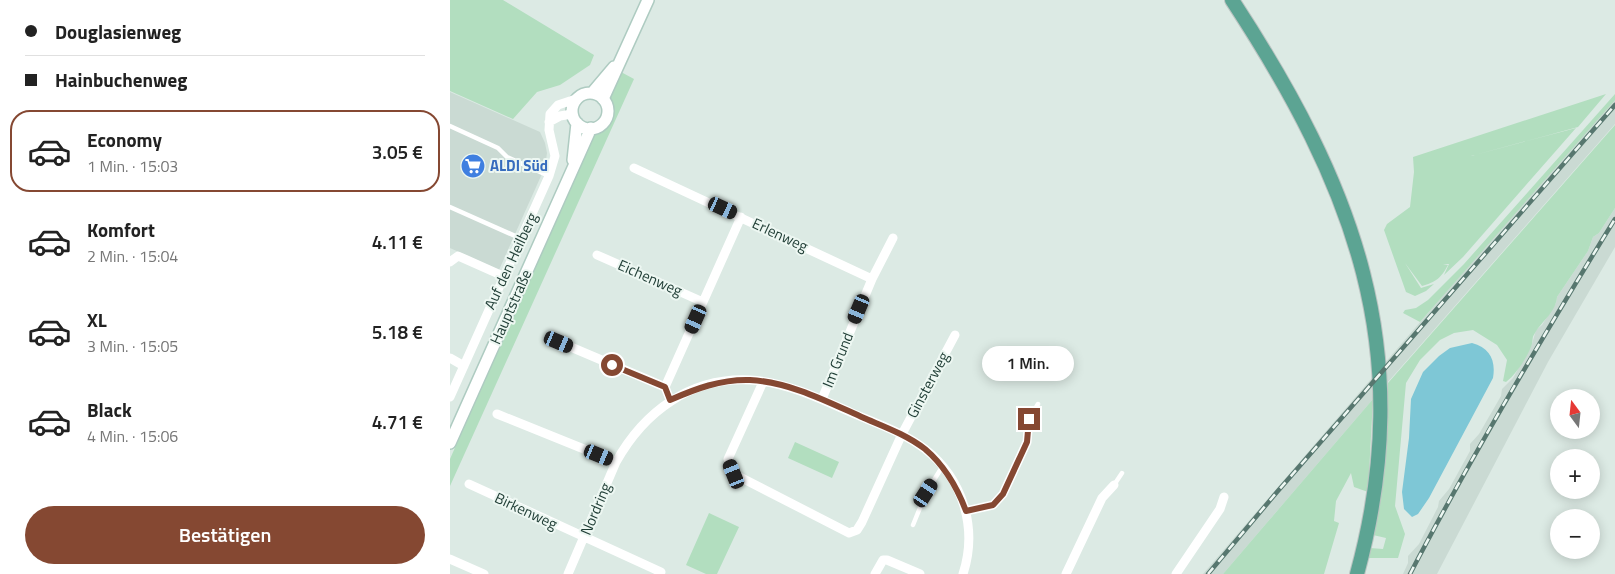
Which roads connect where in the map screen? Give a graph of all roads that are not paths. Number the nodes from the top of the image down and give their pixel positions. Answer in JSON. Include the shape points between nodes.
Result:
{"nodes":[{"id":1,"x":648,"y":0,"type":"edge"},
{"id":2,"x":1232,"y":0,"type":"edge"},
{"id":3,"x":620,"y":60,"type":"junction"},
{"id":4,"x":592,"y":93,"type":"junction"},
{"id":5,"x":576,"y":99,"type":"junction"},
{"id":6,"x":603,"y":99,"type":"junction"},
{"id":7,"x":575,"y":119,"type":"junction"},
{"id":8,"x":549,"y":122,"type":"junction"},
{"id":9,"x":450,"y":126,"type":"edge"},
{"id":10,"x":591,"y":128,"type":"junction"},
{"id":11,"x":634,"y":168,"type":"dead end"},
{"id":12,"x":572,"y":172,"type":"junction"},
{"id":13,"x":550,"y":176,"type":"junction"},
{"id":14,"x":450,"y":207,"type":"edge"},
{"id":15,"x":741,"y":217,"type":"junction"},
{"id":16,"x":893,"y":238,"type":"dead end"},
{"id":17,"x":522,"y":239,"type":"junction"},
{"id":18,"x":597,"y":255,"type":"dead end"},
{"id":19,"x":450,"y":262,"type":"edge"},
{"id":20,"x":503,"y":276,"type":"junction"},
{"id":21,"x":872,"y":279,"type":"junction"},
{"id":22,"x":703,"y":302,"type":"junction"},
{"id":23,"x":955,"y":335,"type":"dead end"},
{"id":24,"x":559,"y":342,"type":"dead end"},
{"id":25,"x":450,"y":358,"type":"edge"},
{"id":26,"x":464,"y":366,"type":"junction"},
{"id":27,"x":764,"y":382,"type":"junction"},
{"id":28,"x":665,"y":387,"type":"junction"},
{"id":29,"x":450,"y":397,"type":"edge"},
{"id":30,"x":822,"y":399,"type":"junction"},
{"id":31,"x":670,"y":400,"type":"junction"},
{"id":32,"x":1038,"y":404,"type":"dead end"},
{"id":33,"x":497,"y":414,"type":"dead end"},
{"id":34,"x":1029,"y":419,"type":"joint"},
{"id":35,"x":902,"y":434,"type":"junction"},
{"id":36,"x":450,"y":443,"type":"edge"},
{"id":37,"x":616,"y":462,"type":"junction"},
{"id":38,"x":942,"y":467,"type":"junction"},
{"id":39,"x":1122,"y":473,"type":"dead end"},
{"id":40,"x":469,"y":484,"type":"dead end"},
{"id":41,"x":1114,"y":485,"type":"joint"},
{"id":42,"x":1224,"y":497,"type":"dead end"},
{"id":43,"x":966,"y":511,"type":"junction"},
{"id":44,"x":913,"y":524,"type":"dead end"},
{"id":45,"x":583,"y":537,"type":"junction"},
{"id":46,"x":450,"y":559,"type":"edge"},
{"id":47,"x":484,"y":574,"type":"edge"},
{"id":48,"x":568,"y":574,"type":"edge"},
{"id":49,"x":660,"y":574,"type":"edge"},
{"id":50,"x":875,"y":574,"type":"edge"},
{"id":51,"x":920,"y":574,"type":"edge"},
{"id":52,"x":963,"y":574,"type":"edge"},
{"id":53,"x":1066,"y":574,"type":"edge"},
{"id":54,"x":1176,"y":574,"type":"edge"},
{"id":55,"x":1357,"y":574,"type":"edge"}],
"edges":[{"from":1,"to":3,"type":"street","name":"Hauptstraße"},
{"from":2,"to":55,"type":"main road","via":[[1271,60],[1319,150],[1354,236],[1366,281],[1380,361],[1381,410],[1377,481]]},
{"from":3,"to":4,"type":"street","name":"Hauptstraße"},
{"from":3,"to":6,"type":"street","name":"Hauptstraße"},
{"from":4,"to":5,"type":"street","name":"Hauptstraße"},
{"from":4,"to":6,"type":"street"},
{"from":5,"to":7,"type":"street","name":"Hauptstraße"},
{"from":5,"to":8,"type":"street","via":[[553,109]]},
{"from":6,"to":10,"type":"street","name":"Hauptstraße","via":[[607,106],[606,118]]},
{"from":7,"to":8,"type":"street","via":[[560,116]]},
{"from":7,"to":10,"type":"street"},
{"from":7,"to":12,"type":"street","name":"Hauptstraße"},
{"from":8,"to":13,"type":"street","name":"Auf den Heilberg","via":[[555,156]]},
{"from":9,"to":13,"type":"lane"},
{"from":10,"to":12,"type":"street","name":"Hauptstraße"},
{"from":11,"to":15,"type":"street","name":"Erlenweg"},
{"from":12,"to":36,"type":"street","name":"Hauptstraße"},
{"from":13,"to":17,"type":"street","name":"Auf den Heilberg"},
{"from":14,"to":17,"type":"lane"},
{"from":15,"to":21,"type":"street","name":"Erlenweg"},
{"from":15,"to":22,"type":"street"},
{"from":16,"to":21,"type":"street","name":"Im Grund"},
{"from":17,"to":20,"type":"street","name":"Auf den Heilberg"},
{"from":18,"to":22,"type":"street","name":"Eichenweg"},
{"from":19,"to":20,"type":"street","via":[[458,256]]},
{"from":20,"to":26,"type":"street","name":"Auf den Heilberg"},
{"from":21,"to":30,"type":"street","name":"Im Grund"},
{"from":22,"to":28,"type":"street"},
{"from":23,"to":35,"type":"street","name":"Ginsterweg"},
{"from":24,"to":28,"type":"street"},
{"from":25,"to":26,"type":"street"},
{"from":26,"to":29,"type":"street","name":"Auf den Heilberg"},
{"from":27,"to":30,"type":"street","name":"Nordring"},
{"from":27,"to":31,"type":"street","name":"Nordring","via":[[713,384]]},
{"from":27,"to":35,"type":"street","name":"Ginsterweg","via":[[728,458],[734,474],[848,533],[857,530],[862,522]]},
{"from":28,"to":31,"type":"street"},
{"from":30,"to":35,"type":"street","name":"Nordring"},
{"from":31,"to":37,"type":"street","name":"Nordring","via":[[644,422]]},
{"from":32,"to":34,"type":"lane"},
{"from":33,"to":37,"type":"street"},
{"from":34,"to":43,"type":"street","via":[[1027,442],[1003,494],[993,505]]},
{"from":35,"to":38,"type":"street","name":"Nordring","via":[[925,449]]},
{"from":37,"to":45,"type":"street","name":"Nordring"},
{"from":38,"to":43,"type":"street","name":"Nordring","via":[[958,490]]},
{"from":38,"to":44,"type":"lane"},
{"from":39,"to":41,"type":"lane"},
{"from":40,"to":45,"type":"street","name":"Birkenweg"},
{"from":41,"to":53,"type":"street","via":[[1102,498]]},
{"from":42,"to":54,"type":"street","via":[[1220,509]]},
{"from":43,"to":52,"type":"street","name":"Nordring","via":[[970,537]]},
{"from":45,"to":48,"type":"street","name":"Nordring"},
{"from":45,"to":49,"type":"street","name":"Birkenweg"},
{"from":46,"to":47,"type":"street"},
{"from":50,"to":51,"type":"street","via":[[879,564],[887,560]]}]}
